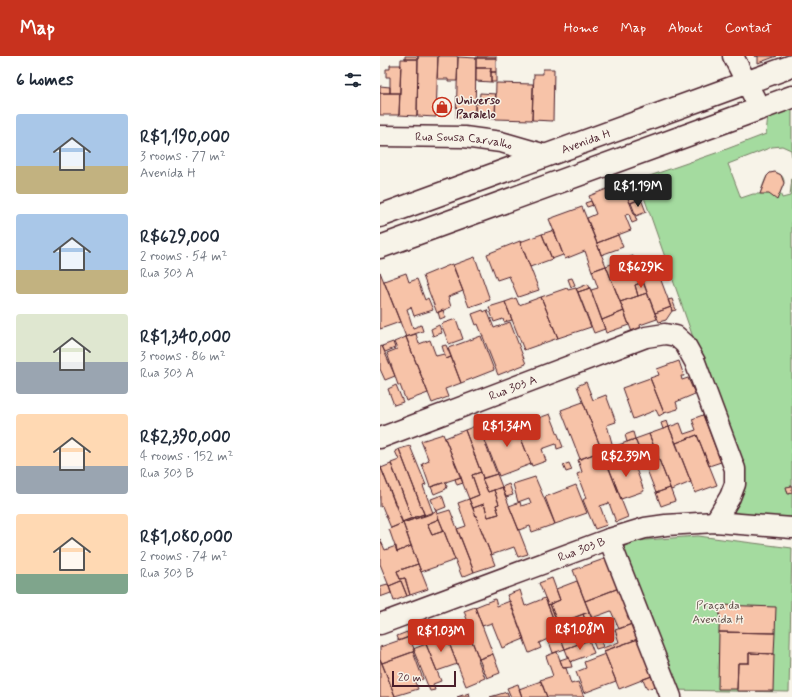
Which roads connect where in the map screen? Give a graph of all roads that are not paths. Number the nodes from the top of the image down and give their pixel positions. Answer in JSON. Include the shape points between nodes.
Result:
{"nodes":[{"id":1,"x":733,"y":56,"type":"edge"},
{"id":2,"x":792,"y":66,"type":"edge"},
{"id":3,"x":747,"y":83,"type":"junction"},
{"id":4,"x":792,"y":97,"type":"edge"},
{"id":5,"x":760,"y":109,"type":"junction"},
{"id":6,"x":380,"y":136,"type":"edge"},
{"id":7,"x":586,"y":141,"type":"junction"},
{"id":8,"x":546,"y":155,"type":"junction"},
{"id":9,"x":597,"y":168,"type":"junction"},
{"id":10,"x":380,"y":216,"type":"edge"},
{"id":11,"x":380,"y":247,"type":"edge"},
{"id":12,"x":380,"y":438,"type":"edge"},
{"id":13,"x":715,"y":522,"type":"junction"},
{"id":14,"x":792,"y":528,"type":"edge"},
{"id":15,"x":609,"y":539,"type":"junction"},
{"id":16,"x":380,"y":624,"type":"edge"},
{"id":17,"x":670,"y":697,"type":"edge"},
{"id":18,"x":678,"y":697,"type":"edge"}],
"edges":[{"from":1,"to":3,"type":"street"},
{"from":2,"to":3,"type":"street","name":"Avenida H"},
{"from":3,"to":5,"type":"street"},
{"from":3,"to":7,"type":"street","name":"Avenida H"},
{"from":4,"to":5,"type":"street"},
{"from":5,"to":9,"type":"street"},
{"from":6,"to":8,"type":"street","name":"Rua Sousa Carvalho","via":[[464,137],[501,142]]},
{"from":7,"to":8,"type":"street","name":"Avenida H"},
{"from":7,"to":9,"type":"street"},
{"from":8,"to":10,"type":"street","name":"Avenida H"},
{"from":9,"to":11,"type":"street"},
{"from":12,"to":13,"type":"street","name":"Rua 303 A","via":[[646,337],[665,334],[676,336],[685,344],[695,362],[735,469],[735,484]]},
{"from":13,"to":14,"type":"street","name":"Rua 303 B"},
{"from":13,"to":15,"type":"street","name":"Rua 303 B","via":[[645,528]]},
{"from":15,"to":16,"type":"street","name":"Rua 303 B"},
{"from":15,"to":17,"type":"street"},
{"from":17,"to":18,"type":"street"}]}
